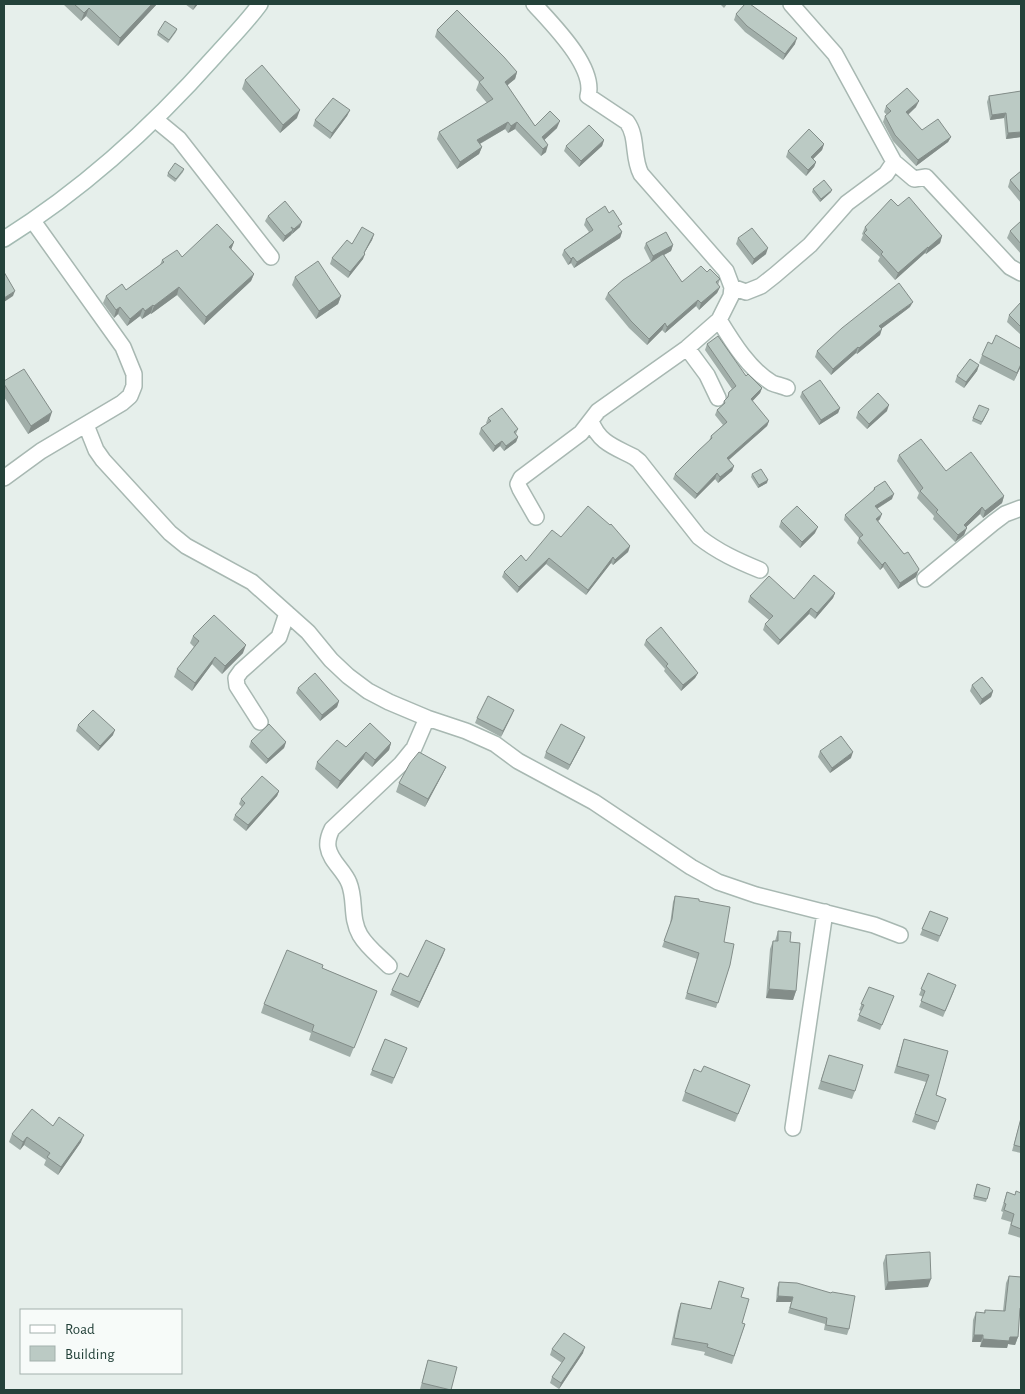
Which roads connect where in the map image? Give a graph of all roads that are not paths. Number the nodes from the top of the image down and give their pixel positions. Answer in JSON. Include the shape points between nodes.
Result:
{"nodes":[{"id":1,"x":534,"y":4,"type":"edge"},
{"id":2,"x":791,"y":4,"type":"edge"},
{"id":3,"x":256,"y":5,"type":"edge"},
{"id":4,"x":156,"y":120,"type":"junction"},
{"id":5,"x":894,"y":162,"type":"junction"},
{"id":6,"x":33,"y":221,"type":"junction"},
{"id":7,"x":4,"y":239,"type":"edge"},
{"id":8,"x":271,"y":257,"type":"dead end"},
{"id":9,"x":1021,"y":273,"type":"edge"},
{"id":10,"x":732,"y":288,"type":"junction"},
{"id":11,"x":719,"y":320,"type":"junction"},
{"id":12,"x":687,"y":348,"type":"junction"},
{"id":13,"x":787,"y":388,"type":"dead end"},
{"id":14,"x":718,"y":398,"type":"dead end"},
{"id":15,"x":591,"y":421,"type":"junction"},
{"id":16,"x":86,"y":425,"type":"junction"},
{"id":17,"x":4,"y":478,"type":"edge"},
{"id":18,"x":1021,"y":508,"type":"edge"},
{"id":19,"x":536,"y":517,"type":"dead end"},
{"id":20,"x":760,"y":570,"type":"dead end"},
{"id":21,"x":925,"y":579,"type":"dead end"},
{"id":22,"x":287,"y":613,"type":"junction"},
{"id":23,"x":427,"y":718,"type":"junction"},
{"id":24,"x":260,"y":722,"type":"dead end"},
{"id":25,"x":825,"y":912,"type":"junction"},
{"id":26,"x":900,"y":935,"type":"dead end"},
{"id":27,"x":389,"y":966,"type":"dead end"},
{"id":28,"x":793,"y":1128,"type":"dead end"}],
"edges":[{"from":1,"to":10,"type":"street","via":[[572,47],[590,88],[588,96],[631,127],[635,159],[641,174],[726,270]]},
{"from":2,"to":5,"type":"street","via":[[835,54]]},
{"from":3,"to":4,"type":"street","via":[[191,84]]},
{"from":4,"to":6,"type":"street","via":[[89,180]]},
{"from":4,"to":8,"type":"street","via":[[179,139]]},
{"from":5,"to":9,"type":"street","via":[[914,179],[926,177],[1010,267]]},
{"from":5,"to":10,"type":"street","via":[[886,174],[847,203],[810,245],[761,286],[746,292]]},
{"from":6,"to":7,"type":"street"},
{"from":6,"to":16,"type":"street","via":[[123,347],[134,374],[130,396]]},
{"from":10,"to":11,"type":"street"},
{"from":11,"to":12,"type":"street"},
{"from":11,"to":13,"type":"street","via":[[754,368],[773,383]]},
{"from":12,"to":14,"type":"street","via":[[707,375]]},
{"from":12,"to":15,"type":"street","via":[[598,411]]},
{"from":15,"to":19,"type":"street","via":[[582,433],[521,478],[518,484]]},
{"from":15,"to":20,"type":"street","via":[[600,438],[639,462],[699,537],[727,556]]},
{"from":16,"to":17,"type":"street","via":[[41,451]]},
{"from":16,"to":22,"type":"street","via":[[103,460],[170,533],[186,546],[252,582]]},
{"from":18,"to":21,"type":"street","via":[[992,523]]},
{"from":22,"to":23,"type":"street","via":[[354,681],[389,702]]},
{"from":22,"to":24,"type":"street","via":[[279,637],[236,678],[237,686]]},
{"from":23,"to":25,"type":"street","via":[[495,744],[518,761],[594,802],[718,882],[756,896]]},
{"from":23,"to":27,"type":"street","via":[[410,754],[332,829],[328,837],[329,853],[350,885],[352,916],[360,936]]},
{"from":25,"to":26,"type":"street"},
{"from":25,"to":28,"type":"street"}]}
